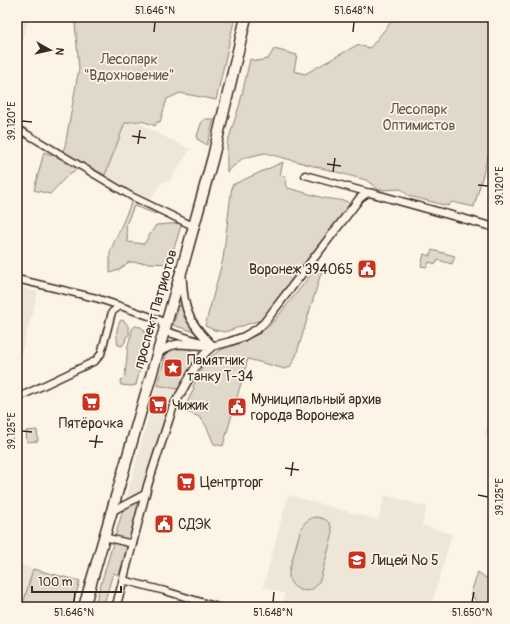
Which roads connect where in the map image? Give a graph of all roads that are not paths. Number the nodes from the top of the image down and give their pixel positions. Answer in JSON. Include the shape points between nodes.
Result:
{"nodes":[{"id":1,"x":246,"y":17,"type":"edge"},
{"id":2,"x":17,"y":129,"type":"edge"},
{"id":3,"x":305,"y":175,"type":"dead end"},
{"id":4,"x":371,"y":193,"type":"junction"},
{"id":5,"x":193,"y":226,"type":"junction"},
{"id":6,"x":493,"y":227,"type":"edge"},
{"id":7,"x":182,"y":269,"type":"junction"},
{"id":8,"x":17,"y":279,"type":"edge"},
{"id":9,"x":120,"y":306,"type":"junction"},
{"id":10,"x":164,"y":331,"type":"junction"},
{"id":11,"x":213,"y":346,"type":"junction"},
{"id":12,"x":158,"y":353,"type":"junction"},
{"id":13,"x":17,"y":398,"type":"edge"},
{"id":14,"x":145,"y":494,"type":"junction"},
{"id":15,"x":111,"y":512,"type":"junction"},
{"id":16,"x":104,"y":537,"type":"junction"},
{"id":17,"x":133,"y":544,"type":"junction"},
{"id":18,"x":124,"y":580,"type":"junction"},
{"id":19,"x":84,"y":607,"type":"edge"},
{"id":20,"x":116,"y":607,"type":"edge"},
{"id":21,"x":218,"y":607,"type":"edge"}],
"edges":[{"from":1,"to":5,"type":"highway","name":"проспект Патриотов"},
{"from":2,"to":5,"type":"street","via":[[131,196]]},
{"from":3,"to":4,"type":"street"},
{"from":4,"to":6,"type":"street"},
{"from":4,"to":11,"type":"street","via":[[360,198],[264,323],[243,337]]},
{"from":5,"to":7,"type":"highway","name":"проспект Патриотов"},
{"from":7,"to":10,"type":"highway","name":"проспект Патриотов"},
{"from":7,"to":11,"type":"street","via":[[184,299],[189,317]]},
{"from":8,"to":9,"type":"street"},
{"from":9,"to":10,"type":"street","via":[[160,320]]},
{"from":9,"to":13,"type":"street","via":[[112,312],[101,354],[95,361]]},
{"from":10,"to":11,"type":"street"},
{"from":10,"to":12,"type":"highway","name":"проспект Патриотов"},
{"from":11,"to":12,"type":"street","via":[[178,344]]},
{"from":11,"to":14,"type":"street","via":[[200,359],[173,407]]},
{"from":12,"to":15,"type":"highway","name":"проспект Патриотов"},
{"from":14,"to":15,"type":"street"},
{"from":14,"to":17,"type":"street"},
{"from":15,"to":16,"type":"highway","name":"проспект Патриотов"},
{"from":16,"to":17,"type":"street"},
{"from":16,"to":19,"type":"highway","name":"проспект Патриотов"},
{"from":17,"to":18,"type":"street"},
{"from":18,"to":20,"type":"street"},
{"from":18,"to":21,"type":"street"}]}
